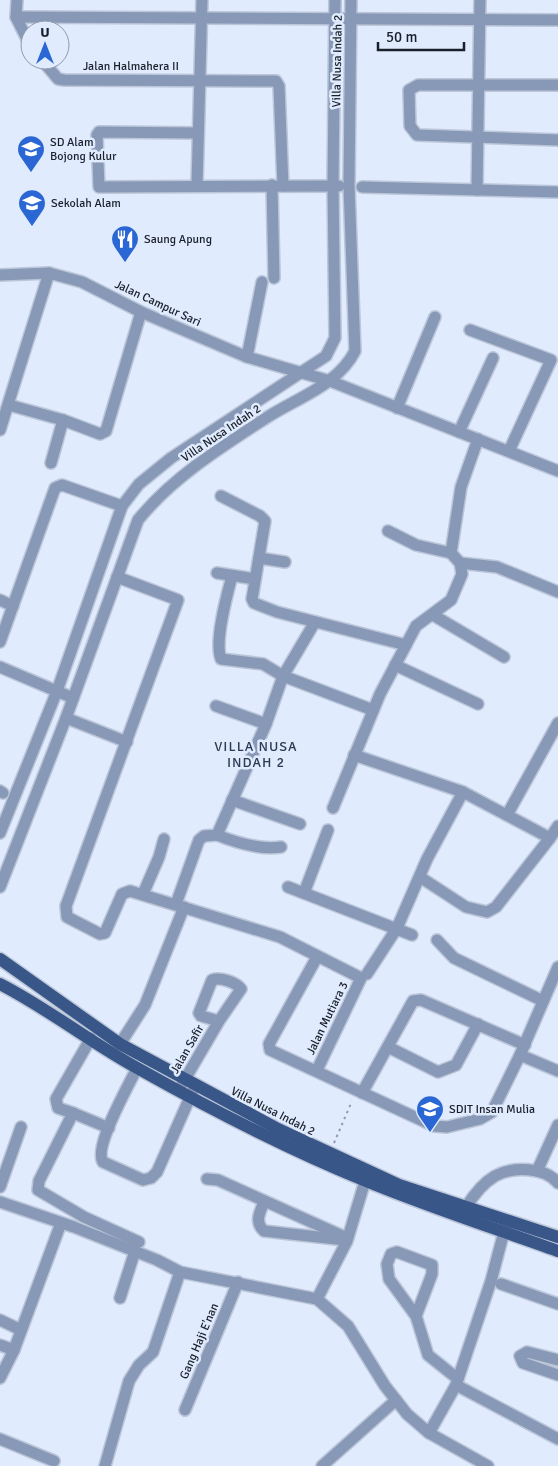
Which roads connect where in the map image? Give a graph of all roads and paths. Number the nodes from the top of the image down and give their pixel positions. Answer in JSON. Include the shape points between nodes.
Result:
{"nodes":[{"id":1,"x":17,"y":0,"type":"edge"},
{"id":2,"x":202,"y":0,"type":"edge"},
{"id":3,"x":335,"y":0,"type":"edge"},
{"id":4,"x":351,"y":0,"type":"edge"},
{"id":5,"x":480,"y":0,"type":"edge"},
{"id":6,"x":16,"y":17,"type":"junction"},
{"id":7,"x":202,"y":18,"type":"junction"},
{"id":8,"x":335,"y":20,"type":"junction"},
{"id":9,"x":350,"y":20,"type":"junction"},
{"id":10,"x":480,"y":20,"type":"junction"},
{"id":11,"x":558,"y":20,"type":"edge"},
{"id":12,"x":20,"y":25,"type":"edge"},
{"id":13,"x":50,"y":70,"type":"edge"},
{"id":14,"x":200,"y":79,"type":"junction"},
{"id":15,"x":479,"y":85,"type":"junction"},
{"id":16,"x":558,"y":85,"type":"edge"},
{"id":17,"x":198,"y":133,"type":"junction"},
{"id":18,"x":478,"y":136,"type":"junction"},
{"id":19,"x":558,"y":140,"type":"edge"},
{"id":20,"x":197,"y":185,"type":"junction"},
{"id":21,"x":277,"y":185,"type":"junction"},
{"id":22,"x":333,"y":185,"type":"junction"},
{"id":23,"x":349,"y":186,"type":"junction"},
{"id":24,"x":362,"y":187,"type":"dead end"},
{"id":25,"x":476,"y":190,"type":"junction"},
{"id":26,"x":558,"y":192,"type":"edge"},
{"id":27,"x":49,"y":272,"type":"junction"},
{"id":28,"x":0,"y":275,"type":"edge"},
{"id":29,"x":274,"y":278,"type":"dead end"},
{"id":30,"x":262,"y":282,"type":"dead end"},
{"id":31,"x":141,"y":312,"type":"junction"},
{"id":32,"x":435,"y":317,"type":"dead end"},
{"id":33,"x":470,"y":330,"type":"dead end"},
{"id":34,"x":247,"y":357,"type":"junction"},
{"id":35,"x":493,"y":358,"type":"dead end"},
{"id":36,"x":301,"y":373,"type":"junction"},
{"id":37,"x":330,"y":381,"type":"junction"},
{"id":38,"x":9,"y":405,"type":"junction"},
{"id":39,"x":397,"y":408,"type":"junction"},
{"id":40,"x":62,"y":420,"type":"junction"},
{"id":41,"x":0,"y":430,"type":"edge"},
{"id":42,"x":459,"y":432,"type":"junction"},
{"id":43,"x":478,"y":439,"type":"junction"},
{"id":44,"x":509,"y":451,"type":"junction"},
{"id":45,"x":51,"y":463,"type":"dead end"},
{"id":46,"x":558,"y":471,"type":"edge"},
{"id":47,"x":220,"y":496,"type":"dead end"},
{"id":48,"x":122,"y":506,"type":"junction"},
{"id":49,"x":388,"y":532,"type":"dead end"},
{"id":50,"x":451,"y":554,"type":"junction"},
{"id":51,"x":259,"y":558,"type":"junction"},
{"id":52,"x":285,"y":562,"type":"dead end"},
{"id":53,"x":460,"y":563,"type":"junction"},
{"id":54,"x":216,"y":573,"type":"dead end"},
{"id":55,"x":232,"y":576,"type":"junction"},
{"id":56,"x":117,"y":577,"type":"junction"},
{"id":57,"x":255,"y":579,"type":"junction"},
{"id":58,"x":558,"y":592,"type":"edge"},
{"id":59,"x":0,"y":600,"type":"edge"},
{"id":60,"x":13,"y":606,"type":"junction"},
{"id":61,"x":433,"y":615,"type":"junction"},
{"id":62,"x":314,"y":622,"type":"junction"},
{"id":63,"x":0,"y":642,"type":"edge"},
{"id":64,"x":406,"y":645,"type":"junction"},
{"id":65,"x":504,"y":657,"type":"dead end"},
{"id":66,"x":395,"y":665,"type":"junction"},
{"id":67,"x":0,"y":667,"type":"edge"},
{"id":68,"x":284,"y":676,"type":"junction"},
{"id":69,"x":57,"y":690,"type":"junction"},
{"id":70,"x":73,"y":698,"type":"junction"},
{"id":71,"x":478,"y":704,"type":"dead end"},
{"id":72,"x":216,"y":706,"type":"dead end"},
{"id":73,"x":373,"y":710,"type":"junction"},
{"id":74,"x":66,"y":718,"type":"junction"},
{"id":75,"x":558,"y":723,"type":"edge"},
{"id":76,"x":266,"y":724,"type":"junction"},
{"id":77,"x":127,"y":742,"type":"junction"},
{"id":78,"x":354,"y":755,"type":"junction"},
{"id":79,"x":463,"y":792,"type":"junction"},
{"id":80,"x":232,"y":800,"type":"junction"},
{"id":81,"x":333,"y":808,"type":"dead end"},
{"id":82,"x":507,"y":815,"type":"junction"},
{"id":83,"x":300,"y":824,"type":"dead end"},
{"id":84,"x":558,"y":826,"type":"edge"},
{"id":85,"x":328,"y":830,"type":"dead end"},
{"id":86,"x":0,"y":833,"type":"edge"},
{"id":87,"x":218,"y":835,"type":"junction"},
{"id":88,"x":550,"y":838,"type":"junction"},
{"id":89,"x":164,"y":839,"type":"dead end"},
{"id":90,"x":281,"y":847,"type":"dead end"},
{"id":91,"x":420,"y":877,"type":"junction"},
{"id":92,"x":0,"y":887,"type":"edge"},
{"id":93,"x":288,"y":887,"type":"dead end"},
{"id":94,"x":304,"y":893,"type":"junction"},
{"id":95,"x":143,"y":894,"type":"junction"},
{"id":96,"x":180,"y":905,"type":"junction"},
{"id":97,"x":397,"y":928,"type":"junction"},
{"id":98,"x":412,"y":934,"type":"dead end"},
{"id":99,"x":437,"y":940,"type":"dead end"},
{"id":100,"x":317,"y":956,"type":"junction"},
{"id":101,"x":0,"y":959,"type":"edge"},
{"id":102,"x":558,"y":967,"type":"edge"},
{"id":103,"x":364,"y":976,"type":"junction"},
{"id":104,"x":0,"y":984,"type":"edge"},
{"id":105,"x":542,"y":1001,"type":"junction"},
{"id":106,"x":219,"y":1021,"type":"dead end"},
{"id":107,"x":478,"y":1024,"type":"junction"},
{"id":108,"x":91,"y":1038,"type":"junction"},
{"id":109,"x":120,"y":1044,"type":"junction"},
{"id":110,"x":388,"y":1047,"type":"junction"},
{"id":111,"x":523,"y":1050,"type":"junction"},
{"id":112,"x":137,"y":1068,"type":"junction"},
{"id":113,"x":317,"y":1070,"type":"junction"},
{"id":114,"x":558,"y":1071,"type":"edge"},
{"id":115,"x":188,"y":1088,"type":"junction"},
{"id":116,"x":360,"y":1091,"type":"junction"},
{"id":117,"x":73,"y":1113,"type":"junction"},
{"id":118,"x":558,"y":1125,"type":"edge"},
{"id":119,"x":20,"y":1127,"type":"dead end"},
{"id":120,"x":109,"y":1128,"type":"junction"},
{"id":121,"x":330,"y":1149,"type":"junction"},
{"id":122,"x":537,"y":1171,"type":"junction"},
{"id":123,"x":206,"y":1179,"type":"dead end"},
{"id":124,"x":365,"y":1181,"type":"junction"},
{"id":125,"x":558,"y":1183,"type":"edge"},
{"id":126,"x":0,"y":1188,"type":"edge"},
{"id":127,"x":0,"y":1202,"type":"edge"},
{"id":128,"x":264,"y":1202,"type":"junction"},
{"id":129,"x":466,"y":1208,"type":"junction"},
{"id":130,"x":61,"y":1223,"type":"junction"},
{"id":131,"x":505,"y":1226,"type":"junction"},
{"id":132,"x":558,"y":1237,"type":"edge"},
{"id":133,"x":346,"y":1239,"type":"junction"},
{"id":134,"x":137,"y":1247,"type":"junction"},
{"id":135,"x":558,"y":1251,"type":"edge"},
{"id":136,"x":180,"y":1272,"type":"junction"},
{"id":137,"x":238,"y":1282,"type":"junction"},
{"id":138,"x":500,"y":1284,"type":"dead end"},
{"id":139,"x":120,"y":1298,"type":"dead end"},
{"id":140,"x":317,"y":1300,"type":"junction"},
{"id":141,"x":558,"y":1304,"type":"edge"},
{"id":142,"x":416,"y":1316,"type":"junction"},
{"id":143,"x":0,"y":1320,"type":"edge"},
{"id":144,"x":21,"y":1330,"type":"junction"},
{"id":145,"x":0,"y":1345,"type":"edge"},
{"id":146,"x":14,"y":1350,"type":"junction"},
{"id":147,"x":558,"y":1360,"type":"edge"},
{"id":148,"x":558,"y":1375,"type":"edge"},
{"id":149,"x":0,"y":1378,"type":"edge"},
{"id":150,"x":457,"y":1382,"type":"junction"},
{"id":151,"x":396,"y":1400,"type":"junction"},
{"id":152,"x":185,"y":1410,"type":"dead end"},
{"id":153,"x":429,"y":1433,"type":"junction"},
{"id":154,"x":557,"y":1435,"type":"edge"},
{"id":155,"x":0,"y":1439,"type":"edge"},
{"id":156,"x":54,"y":1461,"type":"dead end"},
{"id":157,"x":105,"y":1466,"type":"edge"},
{"id":158,"x":322,"y":1466,"type":"edge"},
{"id":159,"x":488,"y":1466,"type":"edge"}],
"edges":[{"from":1,"to":6,"type":"street"},
{"from":2,"to":7,"type":"street"},
{"from":3,"to":8,"type":"street","name":"Villa Nusa Indah 2"},
{"from":4,"to":9,"type":"street","name":"Villa Nusa Indah 2"},
{"from":5,"to":10,"type":"street"},
{"from":6,"to":7,"type":"street"},
{"from":6,"to":12,"type":"street"},
{"from":7,"to":8,"type":"street"},
{"from":7,"to":14,"type":"street"},
{"from":8,"to":9,"type":"street"},
{"from":8,"to":22,"type":"street","name":"Villa Nusa Indah 2"},
{"from":9,"to":10,"type":"street"},
{"from":9,"to":23,"type":"street","name":"Villa Nusa Indah 2"},
{"from":10,"to":11,"type":"street"},
{"from":10,"to":15,"type":"street"},
{"from":13,"to":14,"type":"street","name":"Jalan Halmahera II","via":[[58,79],[64,80]]},
{"from":14,"to":17,"type":"street"},
{"from":14,"to":21,"type":"street","name":"Jalan Halmahera II","via":[[278,83]]},
{"from":15,"to":16,"type":"street"},
{"from":15,"to":18,"type":"street"},
{"from":15,"to":18,"type":"street","via":[[418,85],[409,90],[410,126],[414,134]]},
{"from":17,"to":20,"type":"street"},
{"from":17,"to":20,"type":"street","via":[[102,131],[97,135],[99,187]]},
{"from":18,"to":19,"type":"street"},
{"from":18,"to":25,"type":"street"},
{"from":20,"to":21,"type":"street"},
{"from":21,"to":22,"type":"street"},
{"from":21,"to":29,"type":"street"},
{"from":22,"to":23,"type":"street"},
{"from":22,"to":36,"type":"street","name":"Villa Nusa Indah 2","via":[[335,338],[326,356]]},
{"from":23,"to":37,"type":"street","name":"Villa Nusa Indah 2","via":[[355,350],[344,369]]},
{"from":24,"to":25,"type":"street"},
{"from":25,"to":26,"type":"street"},
{"from":27,"to":28,"type":"street","name":"Jalan Campur Sari"},
{"from":27,"to":31,"type":"street","name":"Jalan Campur Sari","via":[[82,282]]},
{"from":27,"to":38,"type":"street"},
{"from":30,"to":34,"type":"street"},
{"from":31,"to":34,"type":"street","name":"Jalan Campur Sari"},
{"from":31,"to":40,"type":"street","via":[[106,431],[100,434]]},
{"from":32,"to":39,"type":"street"},
{"from":33,"to":44,"type":"street","via":[[551,360]]},
{"from":34,"to":36,"type":"street","name":"Jalan Campur Sari"},
{"from":35,"to":42,"type":"street"},
{"from":36,"to":37,"type":"street","name":"Jalan Campur Sari"},
{"from":36,"to":48,"type":"street","name":"Villa Nusa Indah 2","via":[[171,458],[139,484]]},
{"from":37,"to":39,"type":"street","name":"Jalan Campur Sari"},
{"from":37,"to":56,"type":"street","name":"Villa Nusa Indah 2","via":[[266,418],[202,463],[149,507],[132,530]]},
{"from":38,"to":40,"type":"street"},
{"from":38,"to":41,"type":"street"},
{"from":39,"to":42,"type":"street","name":"Jalan Campur Sari"},
{"from":40,"to":45,"type":"street"},
{"from":42,"to":43,"type":"street","name":"Jalan Campur Sari"},
{"from":43,"to":44,"type":"street","name":"Jalan Campur Sari"},
{"from":43,"to":50,"type":"street","via":[[461,487]]},
{"from":44,"to":46,"type":"street","name":"Jalan Campur Sari"},
{"from":47,"to":51,"type":"street","via":[[263,518],[265,527]]},
{"from":48,"to":60,"type":"street","via":[[62,485],[55,488]]},
{"from":48,"to":69,"type":"street","name":"Villa Nusa Indah 2"},
{"from":49,"to":50,"type":"street","via":[[416,545]]},
{"from":50,"to":53,"type":"street"},
{"from":51,"to":52,"type":"street"},
{"from":51,"to":57,"type":"street"},
{"from":53,"to":58,"type":"street","via":[[497,568]]},
{"from":53,"to":61,"type":"street","via":[[462,574],[451,600]]},
{"from":54,"to":55,"type":"street"},
{"from":55,"to":57,"type":"street"},
{"from":55,"to":68,"type":"street","via":[[222,616],[220,657],[263,664]]},
{"from":56,"to":70,"type":"street","name":"Villa Nusa Indah 2"},
{"from":56,"to":77,"type":"street","via":[[178,600]]},
{"from":57,"to":62,"type":"street","via":[[254,603]]},
{"from":59,"to":60,"type":"street"},
{"from":60,"to":63,"type":"street"},
{"from":61,"to":64,"type":"street","via":[[416,626]]},
{"from":61,"to":65,"type":"street"},
{"from":62,"to":64,"type":"street"},
{"from":62,"to":68,"type":"street"},
{"from":64,"to":66,"type":"street"},
{"from":66,"to":71,"type":"street"},
{"from":66,"to":73,"type":"street"},
{"from":67,"to":69,"type":"street"},
{"from":68,"to":73,"type":"street"},
{"from":68,"to":76,"type":"street"},
{"from":69,"to":70,"type":"street"},
{"from":69,"to":86,"type":"street","name":"Villa Nusa Indah 2"},
{"from":70,"to":74,"type":"street","name":"Villa Nusa Indah 2"},
{"from":72,"to":76,"type":"street"},
{"from":73,"to":78,"type":"street"},
{"from":74,"to":77,"type":"street"},
{"from":74,"to":92,"type":"street","name":"Villa Nusa Indah 2"},
{"from":75,"to":82,"type":"street"},
{"from":76,"to":80,"type":"street"},
{"from":77,"to":95,"type":"street","via":[[66,906],[67,917],[100,934],[105,933],[122,894],[130,891]]},
{"from":78,"to":79,"type":"street"},
{"from":78,"to":81,"type":"street"},
{"from":79,"to":82,"type":"street"},
{"from":79,"to":91,"type":"street","name":"Jalan Mutiara 3"},
{"from":80,"to":83,"type":"street"},
{"from":80,"to":87,"type":"street"},
{"from":82,"to":88,"type":"street"},
{"from":84,"to":88,"type":"street"},
{"from":85,"to":94,"type":"street"},
{"from":87,"to":90,"type":"street","via":[[270,849]]},
{"from":87,"to":96,"type":"street","via":[[204,836],[199,840]]},
{"from":88,"to":91,"type":"street","via":[[496,907],[486,912],[466,908]]},
{"from":89,"to":95,"type":"street"},
{"from":91,"to":97,"type":"street","name":"Jalan Mutiara 3"},
{"from":93,"to":94,"type":"street"},
{"from":94,"to":97,"type":"street"},
{"from":95,"to":96,"type":"street"},
{"from":96,"to":100,"type":"street","via":[[280,937]]},
{"from":96,"to":109,"type":"street","via":[[145,1005]]},
{"from":97,"to":98,"type":"street"},
{"from":97,"to":103,"type":"street","name":"Jalan Mutiara 3"},
{"from":99,"to":105,"type":"street","via":[[454,958]]},
{"from":100,"to":103,"type":"street"},
{"from":100,"to":113,"type":"street","via":[[268,1047]]},
{"from":101,"to":109,"type":"main road","name":"Villa Nusa Indah 2"},
{"from":102,"to":105,"type":"street"},
{"from":103,"to":113,"type":"street","name":"Jalan Mutiara 3"},
{"from":104,"to":108,"type":"main road","name":"Villa Nusa Indah 2"},
{"from":105,"to":111,"type":"street"},
{"from":106,"to":115,"type":"street","name":"Jalan Safir"},
{"from":107,"to":110,"type":"street","via":[[456,1065],[443,1070],[432,1070]]},
{"from":107,"to":110,"type":"street","via":[[421,1000],[413,1001]]},
{"from":107,"to":111,"type":"street"},
{"from":108,"to":112,"type":"main road","name":"Villa Nusa Indah 2"},
{"from":108,"to":117,"type":"street","via":[[56,1099],[58,1108]]},
{"from":109,"to":115,"type":"main road","name":"Villa Nusa Indah 2"},
{"from":110,"to":116,"type":"street"},
{"from":111,"to":114,"type":"street"},
{"from":111,"to":116,"type":"street","via":[[492,1112],[447,1127],[434,1126]]},
{"from":112,"to":115,"type":"main road","name":"Villa Nusa Indah 2"},
{"from":112,"to":120,"type":"street"},
{"from":113,"to":116,"type":"street"},
{"from":115,"to":120,"type":"street","name":"Jalan Safir","via":[[157,1172],[151,1178],[143,1180],[103,1162],[101,1150]]},
{"from":115,"to":121,"type":"main road","name":"Villa Nusa Indah 2"},
{"from":115,"to":124,"type":"main road","name":"Villa Nusa Indah 2","via":[[300,1152]]},
{"from":116,"to":121,"type":"path"},
{"from":117,"to":120,"type":"street"},
{"from":117,"to":134,"type":"street","via":[[39,1181],[38,1190]]},
{"from":118,"to":122,"type":"street"},
{"from":119,"to":126,"type":"street"},
{"from":121,"to":129,"type":"main road","name":"Villa Nusa Indah 2","via":[[398,1185]]},
{"from":122,"to":125,"type":"street"},
{"from":122,"to":129,"type":"street","via":[[510,1170],[495,1176],[472,1196]]},
{"from":123,"to":128,"type":"street","via":[[218,1180]]},
{"from":124,"to":131,"type":"main road","name":"Villa Nusa Indah 2"},
{"from":124,"to":133,"type":"street"},
{"from":127,"to":130,"type":"street"},
{"from":128,"to":133,"type":"street"},
{"from":128,"to":133,"type":"street","via":[[258,1221],[264,1231]]},
{"from":129,"to":131,"type":"main road","name":"Villa Nusa Indah 2"},
{"from":130,"to":134,"type":"street"},
{"from":130,"to":144,"type":"street"},
{"from":131,"to":132,"type":"main road","name":"Villa Nusa Indah 2"},
{"from":131,"to":135,"type":"main road","name":"Villa Nusa Indah 2"},
{"from":131,"to":150,"type":"street","via":[[491,1281]]},
{"from":133,"to":140,"type":"street"},
{"from":134,"to":136,"type":"street"},
{"from":134,"to":139,"type":"street"},
{"from":136,"to":137,"type":"street"},
{"from":136,"to":157,"type":"street","via":[[153,1352],[129,1380]]},
{"from":137,"to":140,"type":"street"},
{"from":137,"to":152,"type":"street","name":"Gang Haji E'nan"},
{"from":138,"to":141,"type":"street"},
{"from":140,"to":151,"type":"street","via":[[348,1326]]},
{"from":142,"to":142,"type":"street","via":[[389,1279],[387,1264],[391,1254],[397,1252],[432,1265],[432,1274]]},
{"from":142,"to":150,"type":"street","via":[[428,1355]]},
{"from":143,"to":144,"type":"street"},
{"from":144,"to":146,"type":"street"},
{"from":145,"to":146,"type":"street"},
{"from":146,"to":149,"type":"street"},
{"from":147,"to":148,"type":"street","via":[[527,1352],[520,1356],[523,1363]]},
{"from":150,"to":153,"type":"street"},
{"from":150,"to":154,"type":"street"},
{"from":151,"to":153,"type":"street"},
{"from":151,"to":158,"type":"street"},
{"from":153,"to":159,"type":"street"},
{"from":155,"to":156,"type":"street"}]}
